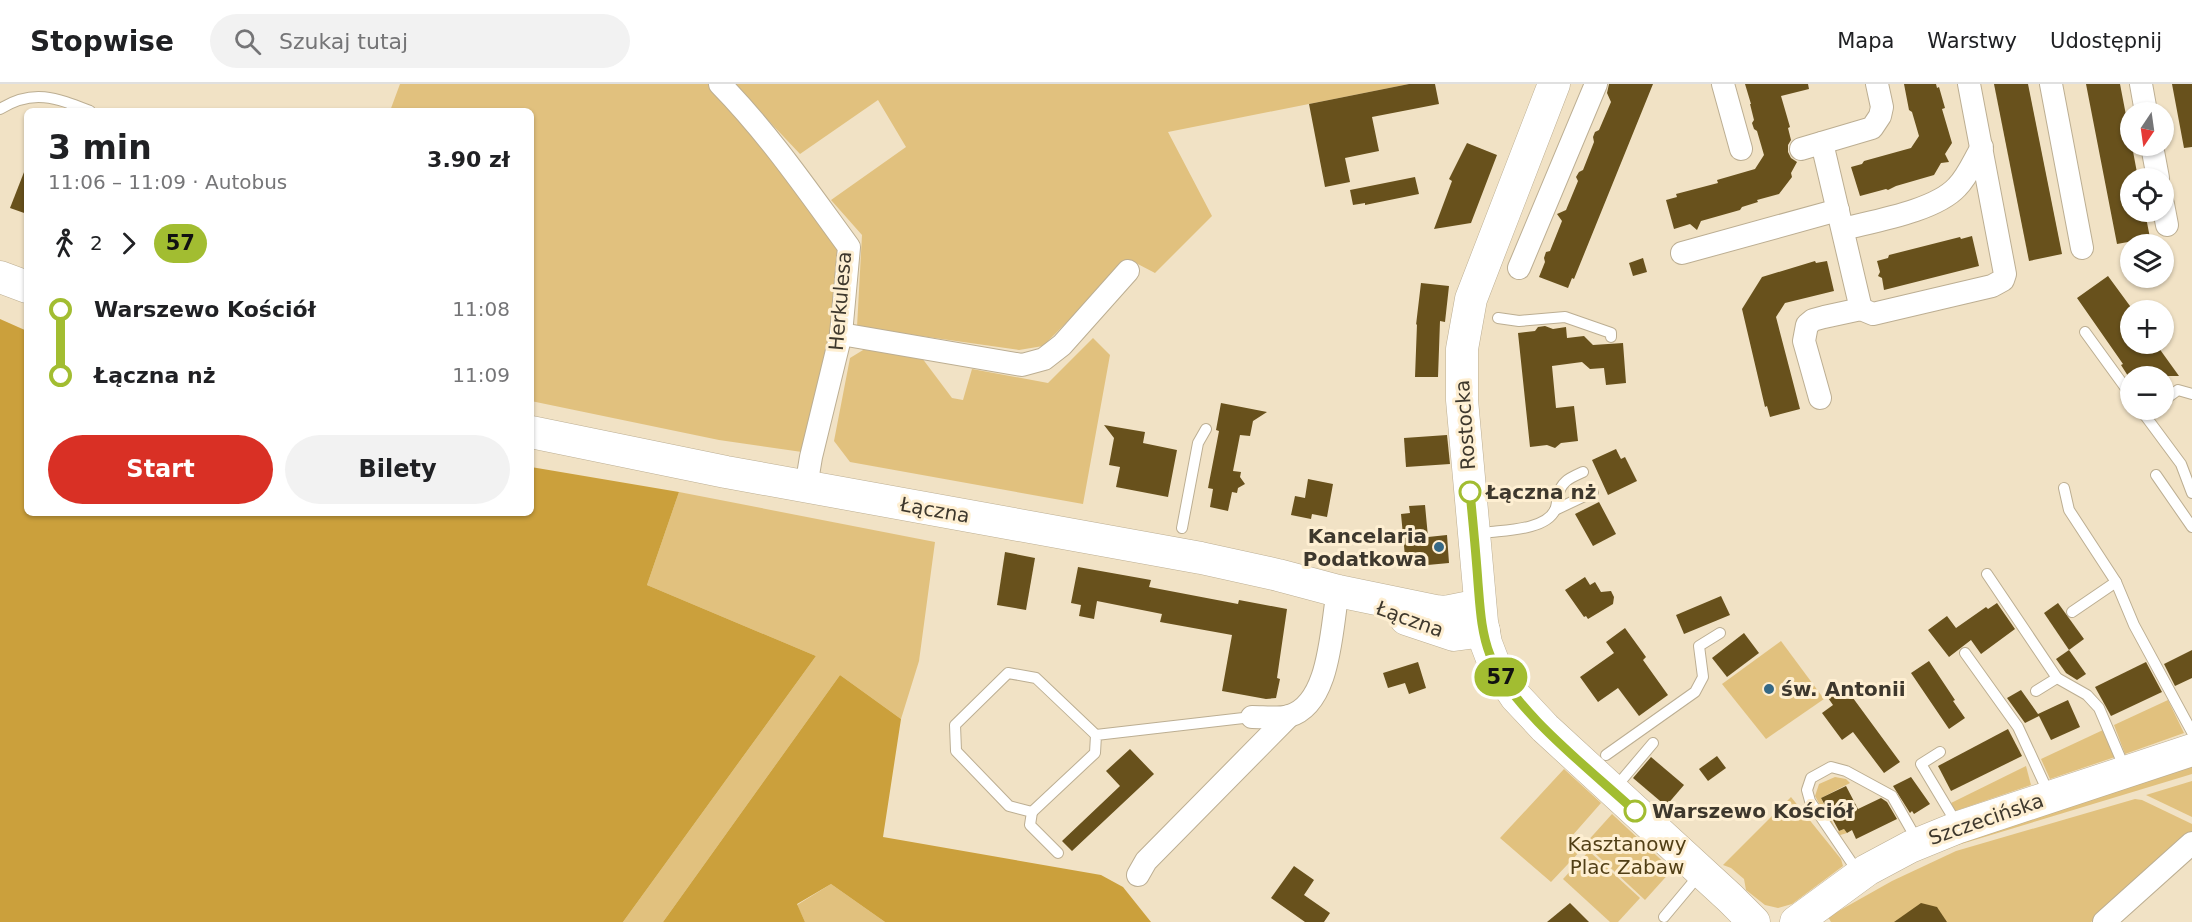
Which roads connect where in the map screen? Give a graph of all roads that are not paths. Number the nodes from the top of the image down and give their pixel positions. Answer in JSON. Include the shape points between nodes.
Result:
{"nodes":[{"id":1,"x":720,"y":84,"type":"edge"},
{"id":2,"x":1554,"y":84,"type":"edge"},
{"id":3,"x":1596,"y":84,"type":"edge"},
{"id":4,"x":1723,"y":84,"type":"edge"},
{"id":5,"x":1877,"y":84,"type":"edge"},
{"id":6,"x":1969,"y":84,"type":"edge"},
{"id":7,"x":2051,"y":84,"type":"edge"},
{"id":8,"x":2140,"y":84,"type":"edge"},
{"id":9,"x":2144,"y":102,"type":"edge"},
{"id":10,"x":81,"y":108,"type":"edge"},
{"id":11,"x":0,"y":109,"type":"edge"},
{"id":12,"x":1982,"y":147,"type":"junction"},
{"id":13,"x":1741,"y":149,"type":"dead end"},
{"id":14,"x":1840,"y":220,"type":"junction"},
{"id":15,"x":2082,"y":248,"type":"dead end"},
{"id":16,"x":1682,"y":253,"type":"dead end"},
{"id":17,"x":1520,"y":268,"type":"dead end"},
{"id":18,"x":1128,"y":271,"type":"dead end"},
{"id":19,"x":0,"y":277,"type":"edge"},
{"id":20,"x":24,"y":286,"type":"edge"},
{"id":21,"x":1861,"y":309,"type":"junction"},
{"id":22,"x":1498,"y":318,"type":"dead end"},
{"id":23,"x":2085,"y":332,"type":"dead end"},
{"id":24,"x":841,"y":334,"type":"junction"},
{"id":25,"x":1611,"y":337,"type":"dead end"},
{"id":26,"x":2120,"y":380,"type":"edge"},
{"id":27,"x":2174,"y":393,"type":"edge"},
{"id":28,"x":2192,"y":394,"type":"edge"},
{"id":29,"x":1820,"y":398,"type":"dead end"},
{"id":30,"x":2152,"y":420,"type":"edge"},
{"id":31,"x":1206,"y":429,"type":"dead end"},
{"id":32,"x":534,"y":433,"type":"edge"},
{"id":33,"x":1583,"y":472,"type":"dead end"},
{"id":34,"x":2156,"y":475,"type":"dead end"},
{"id":35,"x":806,"y":487,"type":"junction"},
{"id":36,"x":2064,"y":488,"type":"dead end"},
{"id":37,"x":1593,"y":492,"type":"dead end"},
{"id":38,"x":2192,"y":493,"type":"edge"},
{"id":39,"x":1555,"y":510,"type":"junction"},
{"id":40,"x":2192,"y":527,"type":"edge"},
{"id":41,"x":1182,"y":528,"type":"dead end"},
{"id":42,"x":1491,"y":532,"type":"dead end"},
{"id":43,"x":1988,"y":573,"type":"dead end"},
{"id":44,"x":2116,"y":582,"type":"junction"},
{"id":45,"x":1338,"y":591,"type":"junction"},
{"id":46,"x":2072,"y":612,"type":"dead end"},
{"id":47,"x":1482,"y":618,"type":"junction"},
{"id":48,"x":1720,"y":633,"type":"dead end"},
{"id":49,"x":1965,"y":653,"type":"dead end"},
{"id":50,"x":2058,"y":678,"type":"junction"},
{"id":51,"x":2036,"y":691,"type":"dead end"},
{"id":52,"x":1289,"y":716,"type":"junction"},
{"id":53,"x":1252,"y":717,"type":"joint"},
{"id":54,"x":2192,"y":732,"type":"edge"},
{"id":55,"x":1096,"y":735,"type":"junction"},
{"id":56,"x":1653,"y":743,"type":"dead end"},
{"id":57,"x":2192,"y":750,"type":"edge"},
{"id":58,"x":1940,"y":752,"type":"dead end"},
{"id":59,"x":1606,"y":755,"type":"dead end"},
{"id":60,"x":2126,"y":772,"type":"junction"},
{"id":61,"x":1613,"y":790,"type":"junction"},
{"id":62,"x":2050,"y":797,"type":"junction"},
{"id":63,"x":1032,"y":812,"type":"junction"},
{"id":64,"x":1959,"y":827,"type":"junction"},
{"id":65,"x":1919,"y":843,"type":"junction"},
{"id":66,"x":2192,"y":843,"type":"edge"},
{"id":67,"x":1058,"y":853,"type":"dead end"},
{"id":68,"x":1702,"y":872,"type":"junction"},
{"id":69,"x":1860,"y":874,"type":"junction"},
{"id":70,"x":1138,"y":875,"type":"dead end"},
{"id":71,"x":1664,"y":917,"type":"dead end"},
{"id":72,"x":1754,"y":922,"type":"edge"},
{"id":73,"x":1796,"y":922,"type":"edge"},
{"id":74,"x":2104,"y":922,"type":"edge"}],
"edges":[{"from":1,"to":24,"type":"street","name":"Herkulesa","via":[[787,162],[849,247]]},
{"from":2,"to":47,"type":"street","name":"Rostocka","via":[[1478,279],[1465,326],[1462,400]]},
{"from":3,"to":17,"type":"street"},
{"from":4,"to":13,"type":"street"},
{"from":5,"to":14,"type":"street","via":[[1882,106],[1872,128],[1812,146]]},
{"from":6,"to":12,"type":"street"},
{"from":7,"to":15,"type":"street"},
{"from":8,"to":9,"type":"street"},
{"from":10,"to":11,"type":"lane","via":[[48,97],[30,96]]},
{"from":12,"to":14,"type":"street","via":[[1963,180],[1929,205]]},
{"from":12,"to":21,"type":"street","via":[[2003,280],[1992,286],[1873,314]]},
{"from":14,"to":16,"type":"street"},
{"from":14,"to":21,"type":"street"},
{"from":18,"to":24,"type":"street","via":[[1062,345],[1044,359],[1022,365]]},
{"from":19,"to":20,"type":"street"},
{"from":21,"to":29,"type":"street","via":[[1813,320],[1807,325],[1804,341]]},
{"from":22,"to":25,"type":"lane","via":[[1519,321],[1565,317],[1611,333]]},
{"from":23,"to":26,"type":"lane"},
{"from":24,"to":35,"type":"street","name":"Herkulesa"},
{"from":27,"to":28,"type":"lane","via":[[2178,390]]},
{"from":30,"to":38,"type":"lane","via":[[2181,464]]},
{"from":31,"to":41,"type":"lane","via":[[1198,443]]},
{"from":32,"to":35,"type":"street","name":"Łączna"},
{"from":33,"to":39,"type":"lane","via":[[1562,484]]},
{"from":34,"to":40,"type":"lane"},
{"from":35,"to":45,"type":"street","name":"Łączna","via":[[1201,558]]},
{"from":36,"to":44,"type":"lane","via":[[2069,510]]},
{"from":37,"to":39,"type":"lane"},
{"from":39,"to":42,"type":"lane","via":[[1533,526]]},
{"from":43,"to":50,"type":"lane"},
{"from":44,"to":46,"type":"lane"},
{"from":44,"to":54,"type":"lane","via":[[2134,625]]},
{"from":45,"to":47,"type":"street","name":"Łączna","via":[[1454,635]]},
{"from":45,"to":52,"type":"street","via":[[1321,686],[1309,704]]},
{"from":47,"to":61,"type":"street","name":"Rostocka","via":[[1494,664],[1516,697]]},
{"from":48,"to":59,"type":"lane","via":[[1699,646],[1703,677],[1695,692]]},
{"from":49,"to":62,"type":"lane","via":[[2018,727]]},
{"from":50,"to":51,"type":"lane"},
{"from":50,"to":60,"type":"lane","via":[[2087,694],[2098,708]]},
{"from":52,"to":53,"type":"street"},
{"from":52,"to":70,"type":"street","via":[[1146,861]]},
{"from":53,"to":55,"type":"lane"},
{"from":55,"to":63,"type":"lane","via":[[1095,753]]},
{"from":55,"to":63,"type":"lane","via":[[1036,678],[1008,673],[955,725],[956,751],[1009,806]]},
{"from":56,"to":61,"type":"lane"},
{"from":57,"to":60,"type":"street","name":"Szczecińska"},
{"from":58,"to":64,"type":"lane","via":[[1921,764]]},
{"from":60,"to":62,"type":"street","name":"Szczecińska"},
{"from":61,"to":68,"type":"street","name":"Rostocka"},
{"from":62,"to":64,"type":"street","name":"Szczecińska"},
{"from":63,"to":67,"type":"lane","via":[[1030,825]]},
{"from":64,"to":65,"type":"street","name":"Szczecińska"},
{"from":65,"to":69,"type":"street","name":"Szczecińska"},
{"from":65,"to":69,"type":"lane","via":[[1892,796],[1831,766],[1811,778],[1810,801]]},
{"from":66,"to":74,"type":"street"},
{"from":68,"to":71,"type":"lane"},
{"from":68,"to":72,"type":"street","name":"Rostocka"},
{"from":69,"to":73,"type":"street","name":"Szczecińska"}]}
